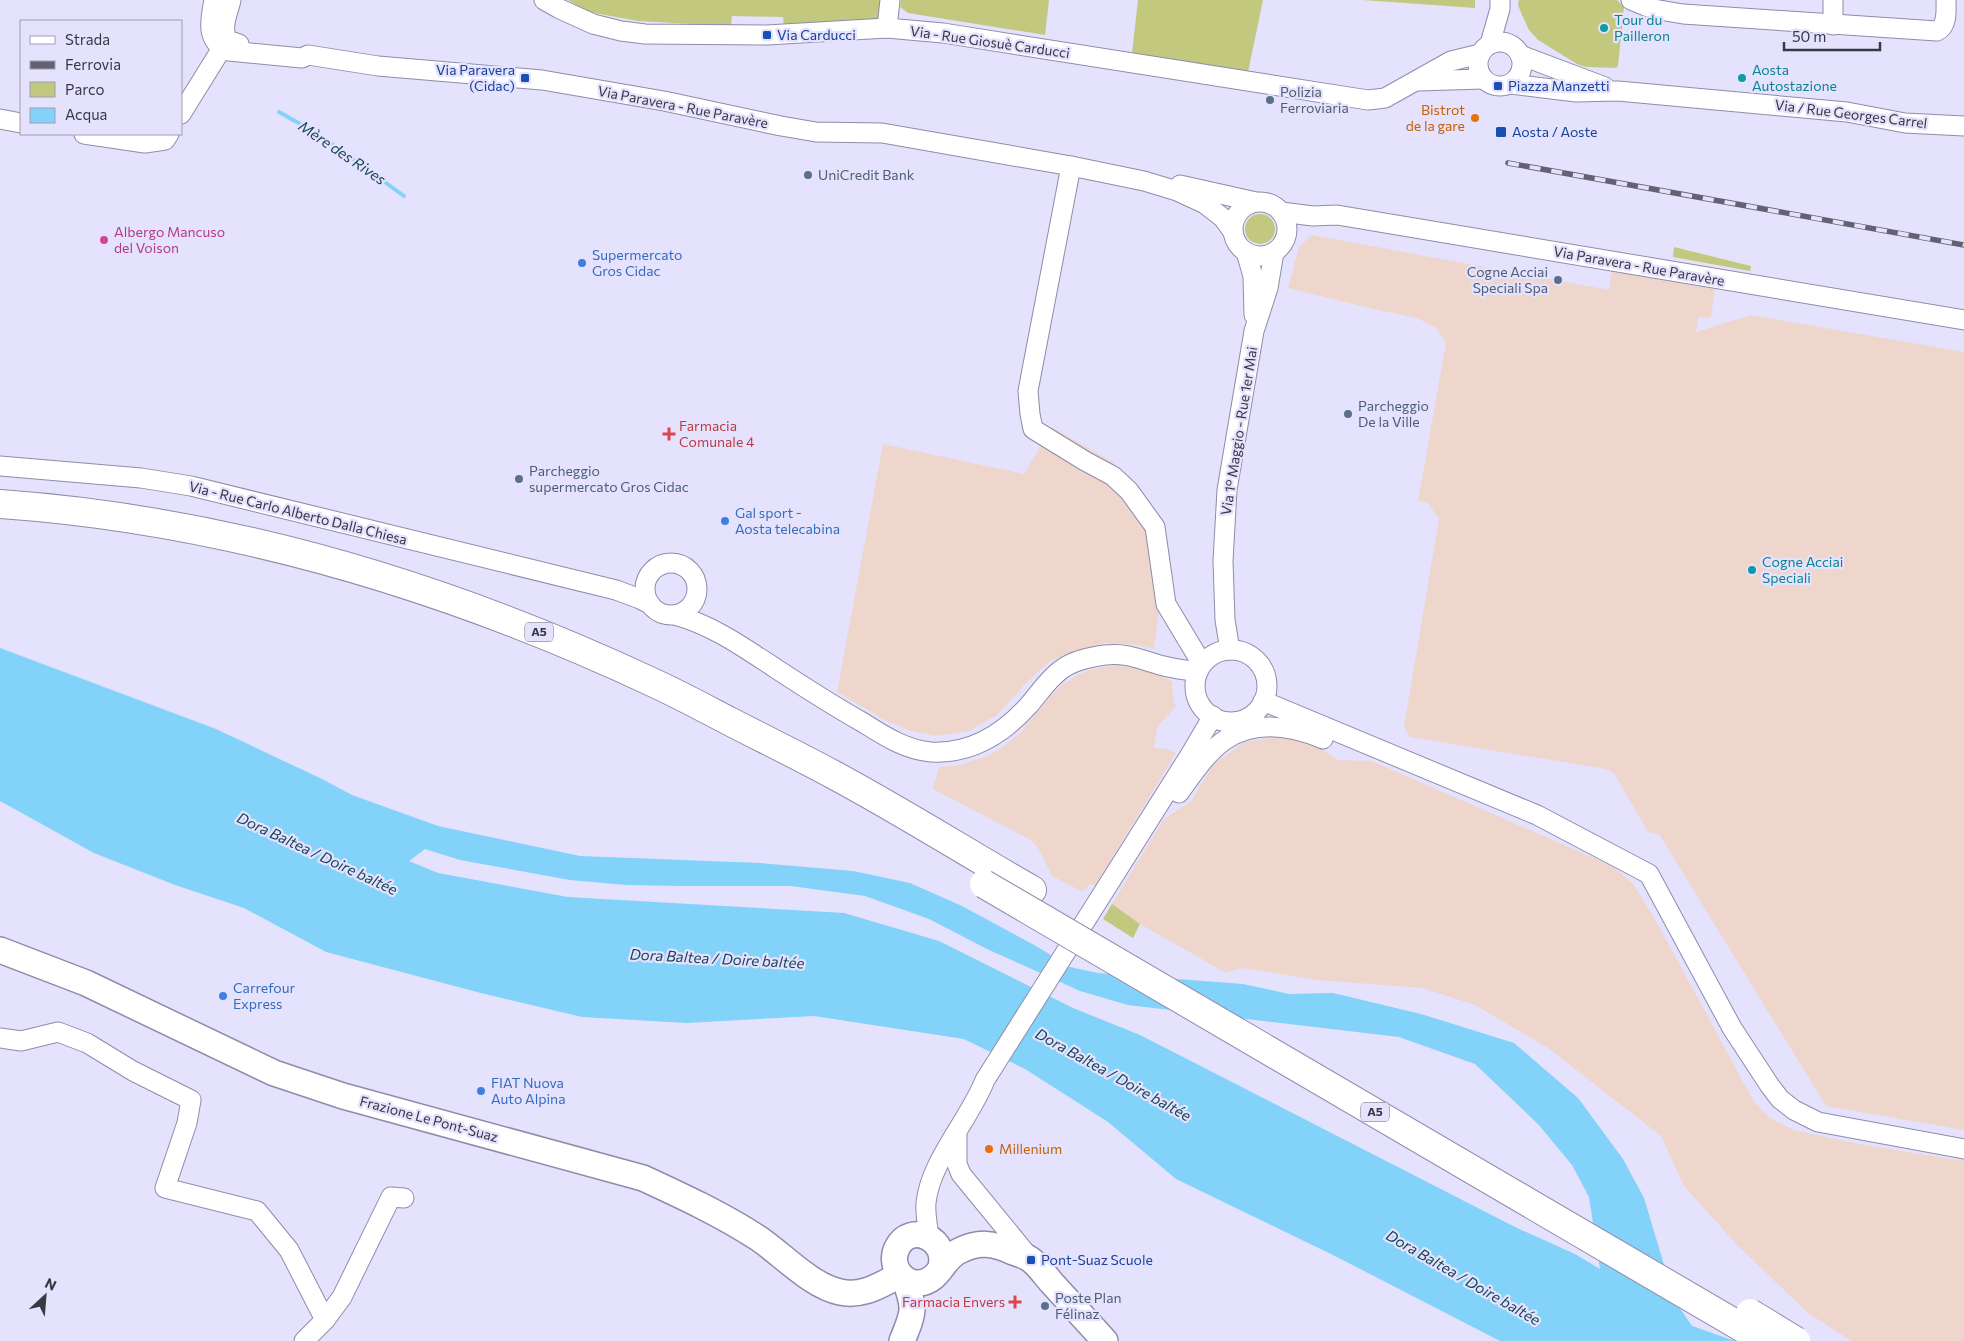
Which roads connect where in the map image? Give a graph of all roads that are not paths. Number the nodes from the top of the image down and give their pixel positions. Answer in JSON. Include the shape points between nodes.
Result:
{"nodes":[{"id":1,"x":231,"y":0,"type":"edge"},
{"id":2,"x":890,"y":0,"type":"edge"},
{"id":3,"x":1631,"y":0,"type":"edge"},
{"id":4,"x":1833,"y":0,"type":"edge"},
{"id":5,"x":1946,"y":0,"type":"edge"},
{"id":6,"x":1500,"y":4,"type":"edge"},
{"id":7,"x":204,"y":5,"type":"edge"},
{"id":8,"x":552,"y":5,"type":"edge"},
{"id":9,"x":1705,"y":8,"type":"edge"},
{"id":10,"x":1833,"y":25,"type":"junction"},
{"id":11,"x":887,"y":28,"type":"junction"},
{"id":12,"x":221,"y":49,"type":"junction"},
{"id":13,"x":1485,"y":49,"type":"junction"},
{"id":14,"x":1517,"y":51,"type":"junction"},
{"id":15,"x":1483,"y":79,"type":"junction"},
{"id":16,"x":1417,"y":81,"type":"junction"},
{"id":17,"x":1511,"y":84,"type":"junction"},
{"id":18,"x":1618,"y":91,"type":"junction"},
{"id":19,"x":182,"y":112,"type":"edge"},
{"id":20,"x":0,"y":119,"type":"edge"},
{"id":21,"x":20,"y":123,"type":"edge"},
{"id":22,"x":1964,"y":126,"type":"edge"},
{"id":23,"x":91,"y":135,"type":"edge"},
{"id":24,"x":167,"y":137,"type":"edge"},
{"id":25,"x":1071,"y":166,"type":"junction"},
{"id":26,"x":1144,"y":182,"type":"junction"},
{"id":27,"x":1256,"y":202,"type":"junction"},
{"id":28,"x":1281,"y":212,"type":"junction"},
{"id":29,"x":1313,"y":216,"type":"junction"},
{"id":30,"x":1232,"y":232,"type":"junction"},
{"id":31,"x":1286,"y":236,"type":"junction"},
{"id":32,"x":1246,"y":252,"type":"junction"},
{"id":33,"x":1274,"y":252,"type":"junction"},
{"id":34,"x":1964,"y":320,"type":"edge"},
{"id":35,"x":1254,"y":331,"type":"junction"},
{"id":36,"x":0,"y":466,"type":"edge"},
{"id":37,"x":0,"y":504,"type":"edge"},
{"id":38,"x":0,"y":522,"type":"edge"},
{"id":39,"x":649,"y":576,"type":"junction"},
{"id":40,"x":592,"y":584,"type":"junction"},
{"id":41,"x":696,"y":597,"type":"junction"},
{"id":42,"x":650,"y":604,"type":"junction"},
{"id":43,"x":675,"y":615,"type":"junction"},
{"id":44,"x":736,"y":643,"type":"junction"},
{"id":45,"x":1211,"y":660,"type":"junction"},
{"id":46,"x":1164,"y":666,"type":"junction"},
{"id":47,"x":1196,"y":692,"type":"junction"},
{"id":48,"x":1263,"y":701,"type":"junction"},
{"id":49,"x":1213,"y":716,"type":"junction"},
{"id":50,"x":1365,"y":744,"type":"junction"},
{"id":51,"x":1150,"y":818,"type":"junction"},
{"id":52,"x":0,"y":950,"type":"edge"},
{"id":53,"x":0,"y":1038,"type":"edge"},
{"id":54,"x":988,"y":1076,"type":"junction"},
{"id":55,"x":957,"y":1132,"type":"junction"},
{"id":56,"x":1964,"y":1149,"type":"edge"},
{"id":57,"x":404,"y":1198,"type":"dead end"},
{"id":58,"x":1013,"y":1238,"type":"junction"},
{"id":59,"x":933,"y":1240,"type":"junction"},
{"id":60,"x":1031,"y":1260,"type":"junction"},
{"id":61,"x":912,"y":1266,"type":"junction"},
{"id":62,"x":325,"y":1320,"type":"junction"},
{"id":63,"x":304,"y":1341,"type":"edge"},
{"id":64,"x":902,"y":1341,"type":"edge"},
{"id":65,"x":913,"y":1341,"type":"edge"},
{"id":66,"x":1106,"y":1341,"type":"edge"},
{"id":67,"x":1765,"y":1341,"type":"edge"},
{"id":68,"x":1796,"y":1341,"type":"edge"}],
"edges":[{"from":1,"to":12,"type":"street"},
{"from":2,"to":11,"type":"street"},
{"from":3,"to":9,"type":"street","via":[[1653,9]]},
{"from":4,"to":10,"type":"street"},
{"from":5,"to":10,"type":"street","via":[[1945,22],[1937,31]]},
{"from":6,"to":13,"type":"street"},
{"from":6,"to":14,"type":"street"},
{"from":7,"to":12,"type":"street","via":[[215,41]]},
{"from":8,"to":11,"type":"street","name":"Via - Rue Giosuè Carducci","via":[[593,24],[645,34],[767,35]]},
{"from":9,"to":10,"type":"street"},
{"from":11,"to":16,"type":"street","name":"Via - Rue Giosuè Carducci","via":[[953,34],[1368,100],[1385,98]]},
{"from":12,"to":19,"type":"street"},
{"from":12,"to":25,"type":"street","name":"Via Paravera - Rue Paravère","via":[[542,80],[664,101],[790,128],[816,132],[882,133]]},
{"from":13,"to":14,"type":"street","via":[[1502,42]]},
{"from":13,"to":15,"type":"street","via":[[1478,67]]},
{"from":13,"to":16,"type":"street","name":"Via - Rue Giosuè Carducci","via":[[1451,61]]},
{"from":14,"to":17,"type":"street","via":[[1522,69]]},
{"from":14,"to":18,"type":"street"},
{"from":15,"to":16,"type":"street"},
{"from":15,"to":17,"type":"street","via":[[1498,86]]},
{"from":17,"to":18,"type":"street","via":[[1576,92]]},
{"from":18,"to":22,"type":"street","name":"Via / Rue Georges Carrel"},
{"from":20,"to":21,"type":"street"},
{"from":23,"to":24,"type":"street","via":[[145,143]]},
{"from":25,"to":26,"type":"street","name":"Via Paravera - Rue Paravère"},
{"from":25,"to":45,"type":"street","via":[[1028,391],[1034,429],[1113,476],[1129,491],[1154,527],[1166,604],[1178,626]]},
{"from":26,"to":27,"type":"street","name":"Via Paravera - Rue Paravère","via":[[1172,183]]},
{"from":26,"to":30,"type":"street","name":"Via Paravera - Rue Paravère","via":[[1205,204],[1223,218]]},
{"from":27,"to":28,"type":"street","via":[[1270,204]]},
{"from":27,"to":30,"type":"street","via":[[1238,212]]},
{"from":28,"to":29,"type":"street","name":"Via Paravera - Rue Paravère"},
{"from":28,"to":31,"type":"street"},
{"from":29,"to":31,"type":"street"},
{"from":29,"to":34,"type":"street","name":"Via Paravera - Rue Paravère","via":[[1337,215]]},
{"from":30,"to":32,"type":"street"},
{"from":31,"to":33,"type":"street"},
{"from":32,"to":33,"type":"street","via":[[1265,256]]},
{"from":32,"to":35,"type":"street","name":"Via 1° Maggio - Rue 1er Mai","via":[[1253,276]]},
{"from":33,"to":35,"type":"street","name":"Via 1° Maggio - Rue 1er Mai","via":[[1268,288]]},
{"from":35,"to":45,"type":"street","name":"Via 1° Maggio - Rue 1er Mai","via":[[1227,490],[1222,560],[1225,620]]},
{"from":36,"to":40,"type":"street","name":"Via - Rue Carlo Alberto Dalla Chiesa","via":[[141,478],[190,486]]},
{"from":37,"to":68,"type":"highway","number":"A5","bridge":true,"via":[[61,508],[196,531],[318,558],[466,604],[554,638],[656,684],[834,775]]},
{"from":38,"to":67,"type":"highway","number":"A5","bridge":true,"via":[[65,527],[191,546],[318,576],[468,621],[662,703],[840,798]]},
{"from":39,"to":40,"type":"street","via":[[621,585]]},
{"from":39,"to":41,"type":"street","via":[[663,564],[684,566],[697,583]]},
{"from":39,"to":42,"type":"street","via":[[645,585]]},
{"from":40,"to":42,"type":"street","via":[[629,594]]},
{"from":41,"to":43,"type":"street","via":[[688,609]]},
{"from":41,"to":44,"type":"street","via":[[704,616]]},
{"from":42,"to":43,"type":"street","via":[[661,613]]},
{"from":43,"to":44,"type":"street"},
{"from":44,"to":46,"type":"street","via":[[884,736],[906,747],[928,752],[950,752],[992,738],[1010,725],[1063,668],[1078,661],[1127,654]]},
{"from":45,"to":46,"type":"street"},
{"from":45,"to":47,"type":"street","via":[[1195,682]]},
{"from":45,"to":48,"type":"street","via":[[1238,650],[1252,657],[1263,670],[1267,685]]},
{"from":46,"to":47,"type":"street"},
{"from":47,"to":49,"type":"street","via":[[1202,706]]},
{"from":48,"to":49,"type":"street","via":[[1253,714],[1245,718],[1229,721]]},
{"from":48,"to":50,"type":"street"},
{"from":49,"to":51,"type":"street"},
{"from":50,"to":51,"type":"street","via":[[1332,743],[1288,728],[1264,726],[1242,732],[1211,753],[1177,795]]},
{"from":50,"to":56,"type":"street","via":[[1537,815],[1649,874],[1732,1028],[1770,1086],[1794,1110],[1818,1122]]},
{"from":51,"to":54,"type":"street"},
{"from":52,"to":61,"type":"main road","name":"Frazione Le Pont-Suaz","via":[[86,983],[274,1072],[343,1096],[642,1178],[724,1217],[815,1280],[839,1292],[851,1292],[864,1283]]},
{"from":53,"to":62,"type":"street","via":[[21,1041],[58,1032],[87,1043],[191,1100],[165,1188],[257,1210],[289,1250]]},
{"from":54,"to":55,"type":"street"},
{"from":54,"to":61,"type":"street","via":[[968,1100],[920,1190]]},
{"from":55,"to":58,"type":"street","via":[[957,1164],[961,1174]]},
{"from":55,"to":59,"type":"street","via":[[929,1189],[926,1213]]},
{"from":57,"to":62,"type":"street","via":[[391,1197],[342,1297]]},
{"from":58,"to":59,"type":"main road","via":[[1001,1233],[973,1232],[954,1240]]},
{"from":58,"to":60,"type":"street"},
{"from":59,"to":61,"type":"main road","via":[[916,1235]]},
{"from":59,"to":61,"type":"main road","via":[[942,1253],[942,1265]]},
{"from":60,"to":61,"type":"main road","via":[[986,1243],[974,1244],[950,1256]]},
{"from":60,"to":66,"type":"main road"},
{"from":61,"to":64,"type":"main road","via":[[909,1292],[912,1315]]},
{"from":61,"to":65,"type":"main road","via":[[923,1314]]},
{"from":62,"to":63,"type":"street"}]}
